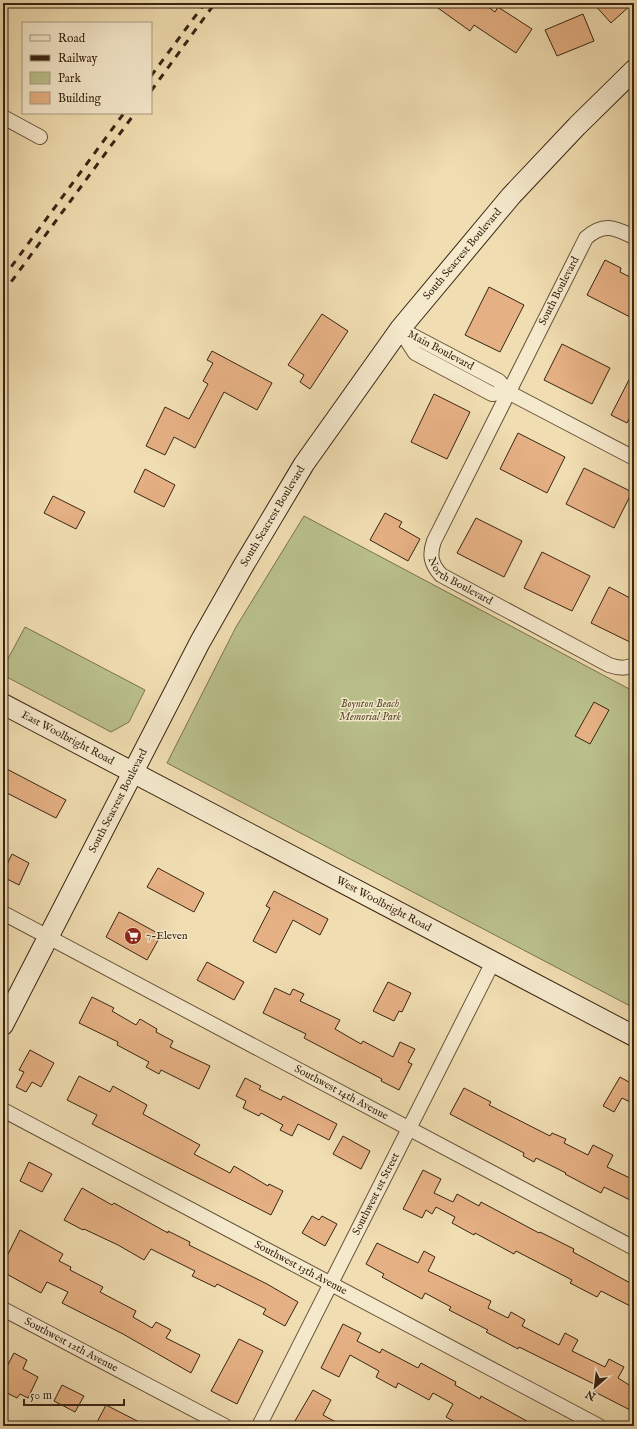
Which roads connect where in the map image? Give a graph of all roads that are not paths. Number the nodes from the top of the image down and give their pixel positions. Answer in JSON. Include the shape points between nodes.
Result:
{"nodes":[{"id":1,"x":634,"y":70,"type":"edge"},
{"id":2,"x":3,"y":117,"type":"edge"},
{"id":3,"x":40,"y":137,"type":"dead end"},
{"id":4,"x":634,"y":238,"type":"edge"},
{"id":5,"x":400,"y":330,"type":"junction"},
{"id":6,"x":508,"y":392,"type":"junction"},
{"id":7,"x":634,"y":458,"type":"edge"},
{"id":8,"x":634,"y":665,"type":"edge"},
{"id":9,"x":3,"y":704,"type":"edge"},
{"id":10,"x":133,"y":772,"type":"junction"},
{"id":11,"x":3,"y":913,"type":"edge"},
{"id":12,"x":48,"y":937,"type":"junction"},
{"id":13,"x":493,"y":962,"type":"junction"},
{"id":14,"x":3,"y":1025,"type":"edge"},
{"id":15,"x":634,"y":1036,"type":"edge"},
{"id":16,"x":3,"y":1110,"type":"edge"},
{"id":17,"x":409,"y":1127,"type":"junction"},
{"id":18,"x":634,"y":1248,"type":"edge"},
{"id":19,"x":331,"y":1282,"type":"junction"},
{"id":20,"x":3,"y":1309,"type":"edge"},
{"id":21,"x":224,"y":1426,"type":"edge"},
{"id":22,"x":259,"y":1426,"type":"edge"},
{"id":23,"x":598,"y":1426,"type":"edge"}],
"edges":[{"from":1,"to":5,"type":"street","name":"South Seacrest Boulevard","via":[[511,196]]},
{"from":2,"to":3,"type":"street"},
{"from":4,"to":6,"type":"street","name":"South Boulevard","via":[[611,228],[602,228],[593,231],[586,238]]},
{"from":5,"to":6,"type":"street","name":"Main Boulevard","via":[[415,353],[492,394]]},
{"from":5,"to":10,"type":"street","name":"South Seacrest Boulevard","via":[[304,464],[200,642]]},
{"from":6,"to":7,"type":"street","name":"Main Boulevard"},
{"from":6,"to":8,"type":"street","name":"North Boulevard","via":[[434,541],[431,559],[435,568],[441,575],[609,665],[618,668]]},
{"from":9,"to":10,"type":"street","name":"East Woolbright Road"},
{"from":10,"to":12,"type":"street","name":"South Seacrest Boulevard"},
{"from":10,"to":13,"type":"street","name":"West Woolbright Road"},
{"from":11,"to":12,"type":"street","name":"Southwest 14th Avenue"},
{"from":12,"to":14,"type":"street","name":"South Seacrest Boulevard"},
{"from":12,"to":17,"type":"street","name":"Southwest 14th Avenue"},
{"from":13,"to":15,"type":"street","name":"West Woolbright Road"},
{"from":13,"to":17,"type":"street","name":"Southwest 1st Street"},
{"from":16,"to":19,"type":"street","name":"Southwest 13th Avenue"},
{"from":17,"to":18,"type":"street","name":"Southwest 14th Avenue"},
{"from":17,"to":19,"type":"street","name":"Southwest 1st Street"},
{"from":19,"to":22,"type":"street","name":"Southwest 1st Street"},
{"from":19,"to":23,"type":"street","name":"Southwest 13th Avenue"},
{"from":20,"to":21,"type":"street","name":"Southwest 12th Avenue"}]}
